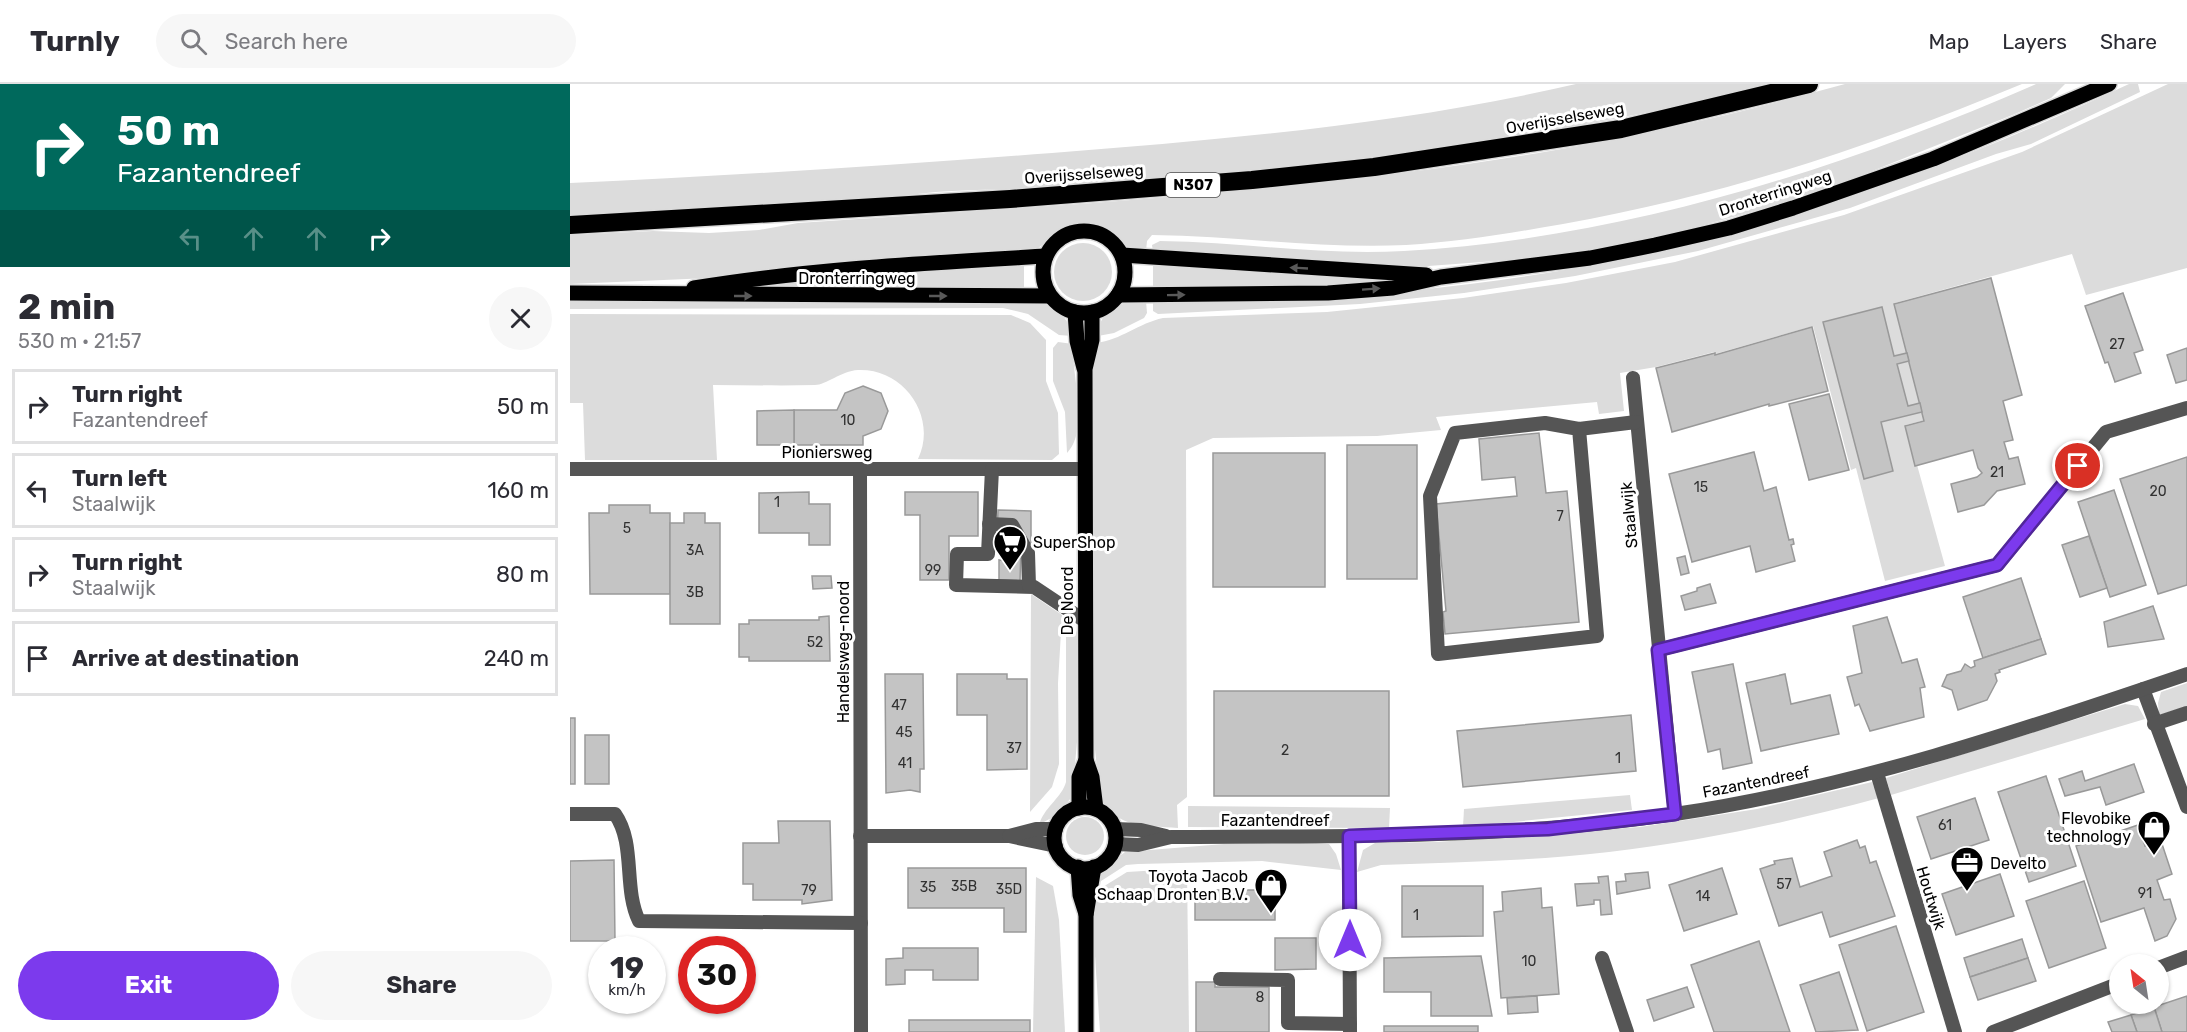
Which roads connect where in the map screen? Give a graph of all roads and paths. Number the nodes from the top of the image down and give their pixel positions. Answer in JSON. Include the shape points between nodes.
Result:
{"nodes":[{"id":1,"x":1809,"y":84,"type":"edge"},
{"id":2,"x":2105,"y":84,"type":"edge"},
{"id":3,"x":2086,"y":88,"type":"edge"},
{"id":4,"x":570,"y":225,"type":"edge"},
{"id":5,"x":1122,"y":255,"type":"junction"},
{"id":6,"x":1046,"y":256,"type":"junction"},
{"id":7,"x":1441,"y":277,"type":"junction"},
{"id":8,"x":664,"y":292,"type":"junction"},
{"id":9,"x":570,"y":293,"type":"edge"},
{"id":10,"x":1118,"y":295,"type":"junction"},
{"id":11,"x":1050,"y":296,"type":"junction"},
{"id":12,"x":1075,"y":312,"type":"junction"},
{"id":13,"x":1092,"y":312,"type":"junction"},
{"id":14,"x":1085,"y":369,"type":"junction"},
{"id":15,"x":1633,"y":378,"type":"dead end"},
{"id":16,"x":2187,"y":408,"type":"edge"},
{"id":17,"x":1636,"y":422,"type":"junction"},
{"id":18,"x":1579,"y":429,"type":"junction"},
{"id":19,"x":570,"y":469,"type":"edge"},
{"id":20,"x":860,"y":469,"type":"junction"},
{"id":21,"x":992,"y":469,"type":"junction"},
{"id":22,"x":1084,"y":469,"type":"junction"},
{"id":23,"x":990,"y":524,"type":"junction"},
{"id":24,"x":1029,"y":586,"type":"junction"},
{"id":25,"x":1085,"y":621,"type":"junction"},
{"id":26,"x":1658,"y":650,"type":"junction"},
{"id":27,"x":2187,"y":674,"type":"edge"},
{"id":28,"x":2143,"y":689,"type":"junction"},
{"id":29,"x":2187,"y":713,"type":"edge"},
{"id":30,"x":2154,"y":724,"type":"junction"},
{"id":31,"x":1086,"y":760,"type":"junction"},
{"id":32,"x":1877,"y":773,"type":"junction"},
{"id":33,"x":2187,"y":807,"type":"edge"},
{"id":34,"x":1079,"y":808,"type":"junction"},
{"id":35,"x":1096,"y":809,"type":"junction"},
{"id":36,"x":570,"y":814,"type":"edge"},
{"id":37,"x":1675,"y":814,"type":"junction"},
{"id":38,"x":1056,"y":829,"type":"junction"},
{"id":39,"x":860,"y":836,"type":"junction"},
{"id":40,"x":1009,"y":836,"type":"junction"},
{"id":41,"x":1349,"y":836,"type":"junction"},
{"id":42,"x":1115,"y":837,"type":"junction"},
{"id":43,"x":1056,"y":846,"type":"junction"},
{"id":44,"x":1078,"y":867,"type":"junction"},
{"id":45,"x":1094,"y":867,"type":"junction"},
{"id":46,"x":1086,"y":915,"type":"junction"},
{"id":47,"x":861,"y":923,"type":"junction"},
{"id":48,"x":2187,"y":957,"type":"edge"},
{"id":49,"x":1602,"y":958,"type":"dead end"},
{"id":50,"x":2169,"y":964,"type":"edge"},
{"id":51,"x":1220,"y":979,"type":"dead end"},
{"id":52,"x":2109,"y":987,"type":"edge"},
{"id":53,"x":1350,"y":1028,"type":"edge"},
{"id":54,"x":861,"y":1032,"type":"edge"},
{"id":55,"x":1086,"y":1032,"type":"edge"},
{"id":56,"x":1627,"y":1032,"type":"edge"},
{"id":57,"x":1954,"y":1032,"type":"edge"},
{"id":58,"x":1993,"y":1032,"type":"edge"}],
"edges":[{"from":1,"to":4,"type":"highway","name":"Overijsselseweg","number":"N307","via":[[1621,129],[1363,168],[1010,199]]},
{"from":2,"to":3,"type":"main road","name":"Dronterringweg"},
{"from":3,"to":7,"type":"main road","name":"Dronterringweg","via":[[1932,159],[1729,228],[1590,258]]},
{"from":5,"to":6,"type":"main road","via":[[1102,235],[1083,231],[1057,241]]},
{"from":7,"to":5,"type":"main road","name":"Dronterringweg","one_way":true},
{"from":5,"to":10,"type":"main road","via":[[1124,283]]},
{"from":6,"to":8,"type":"main road","name":"Dronterringweg","via":[[738,280]]},
{"from":6,"to":11,"type":"main road","via":[[1043,277]]},
{"from":10,"to":7,"type":"main road","name":"Dronterringweg","one_way":true,"via":[[1328,293],[1393,288]]},
{"from":8,"to":9,"type":"main road","name":"Dronterringweg"},
{"from":8,"to":11,"type":"main road","name":"Dronterringweg","one_way":true,"via":[[736,296]]},
{"from":10,"to":13,"type":"main road"},
{"from":11,"to":12,"type":"main road"},
{"from":12,"to":13,"type":"main road"},
{"from":12,"to":14,"type":"main road","name":"De Noord","via":[[1077,341]]},
{"from":13,"to":14,"type":"main road","name":"De Noord","via":[[1092,340]]},
{"from":14,"to":22,"type":"main road","name":"De Noord"},
{"from":15,"to":17,"type":"street","name":"Staalwijk"},
{"from":16,"to":26,"type":"street","via":[[2106,432],[1997,565]]},
{"from":17,"to":18,"type":"street"},
{"from":17,"to":26,"type":"street","name":"Staalwijk"},
{"from":18,"to":18,"type":"street","via":[[1545,423],[1455,433],[1430,496],[1438,654],[1597,636]]},
{"from":19,"to":20,"type":"street","name":"Pioniersweg"},
{"from":20,"to":21,"type":"street","name":"Pioniersweg"},
{"from":20,"to":39,"type":"street","name":"Handelsweg-noord"},
{"from":21,"to":22,"type":"street","name":"Pioniersweg"},
{"from":21,"to":23,"type":"street"},
{"from":22,"to":25,"type":"main road","name":"De Noord"},
{"from":23,"to":24,"type":"street","via":[[1012,525],[1028,554]]},
{"from":23,"to":24,"type":"street","via":[[988,554],[957,554],[956,585]]},
{"from":24,"to":25,"type":"street"},
{"from":25,"to":31,"type":"main road","name":"De Noord"},
{"from":26,"to":37,"type":"street","name":"Staalwijk"},
{"from":27,"to":28,"type":"street","name":"Fazantendreef"},
{"from":28,"to":30,"type":"street"},
{"from":28,"to":32,"type":"street","name":"Fazantendreef"},
{"from":29,"to":30,"type":"street"},
{"from":30,"to":33,"type":"street"},
{"from":31,"to":34,"type":"main road","name":"De Noord","via":[[1079,777]]},
{"from":31,"to":35,"type":"main road","name":"De Noord"},
{"from":32,"to":37,"type":"street","name":"Fazantendreef"},
{"from":32,"to":57,"type":"street","name":"Houtwijk"},
{"from":34,"to":35,"type":"main road"},
{"from":34,"to":38,"type":"main road","via":[[1065,815]]},
{"from":35,"to":42,"type":"main road","via":[[1106,814]]},
{"from":36,"to":47,"type":"street","via":[[615,814],[624,827],[631,905],[639,921]]},
{"from":37,"to":41,"type":"street","name":"Fazantendreef","via":[[1548,829]]},
{"from":38,"to":40,"type":"street"},
{"from":38,"to":43,"type":"main road"},
{"from":39,"to":40,"type":"street"},
{"from":39,"to":47,"type":"street","name":"Handelsweg-noord"},
{"from":40,"to":43,"type":"street"},
{"from":41,"to":42,"type":"street","name":"Fazantendreef","via":[[1171,837],[1138,845]]},
{"from":41,"to":53,"type":"street"},
{"from":42,"to":45,"type":"main road","via":[[1110,856]]},
{"from":43,"to":44,"type":"main road","via":[[1062,857]]},
{"from":44,"to":45,"type":"main road"},
{"from":44,"to":46,"type":"main road"},
{"from":45,"to":46,"type":"main road"},
{"from":46,"to":55,"type":"main road"},
{"from":47,"to":54,"type":"street","name":"Handelsweg-noord"},
{"from":48,"to":50,"type":"street"},
{"from":49,"to":56,"type":"street"},
{"from":51,"to":53,"type":"street","via":[[1288,980],[1288,1023]]},
{"from":52,"to":58,"type":"street"}]}
